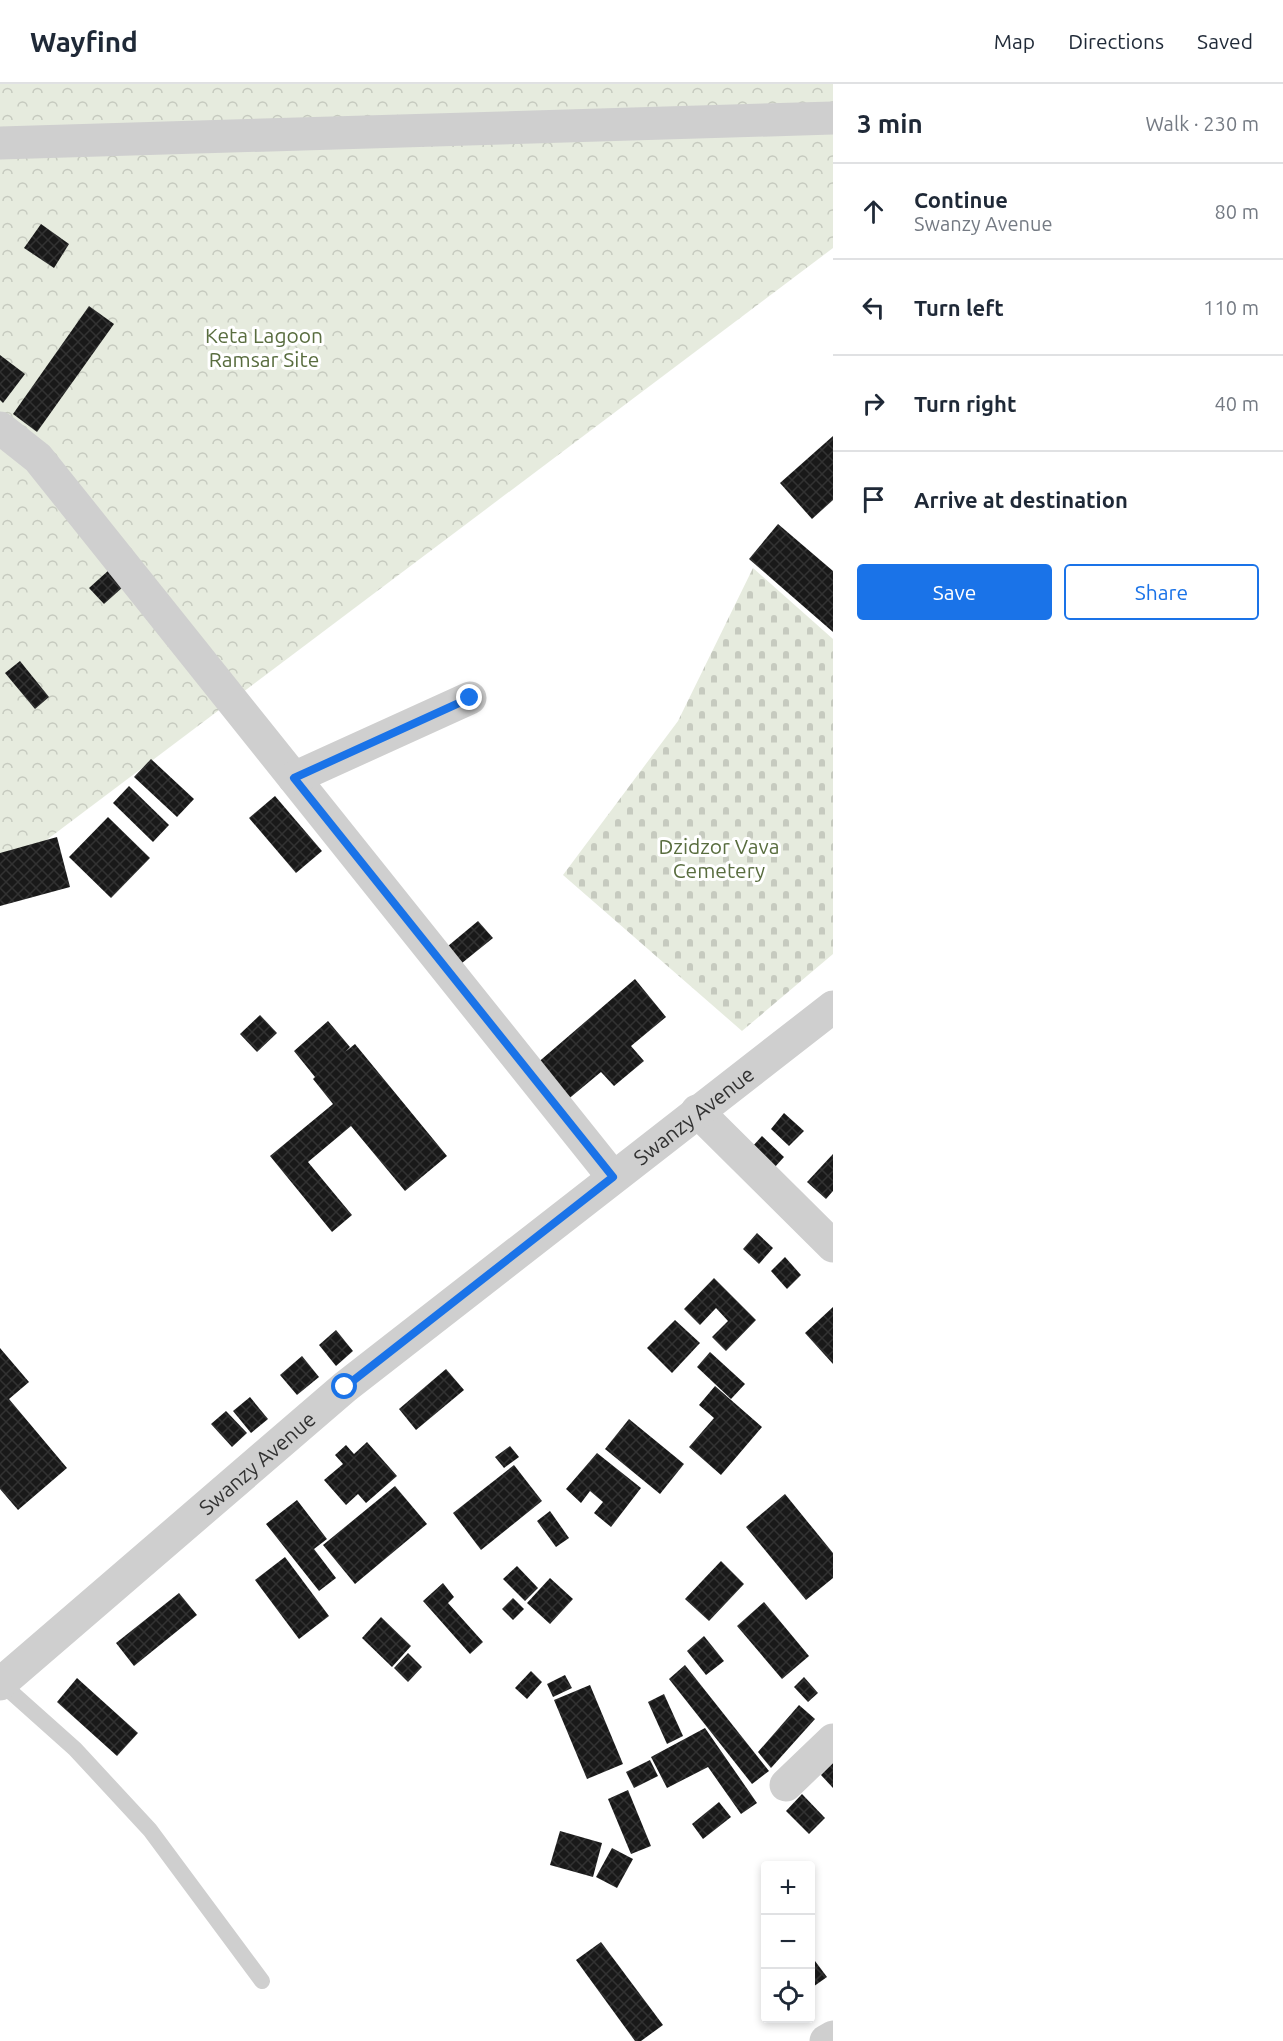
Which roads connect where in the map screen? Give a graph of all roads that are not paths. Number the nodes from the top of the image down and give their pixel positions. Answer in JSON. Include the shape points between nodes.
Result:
{"nodes":[{"id":1,"x":833,"y":118,"type":"edge"},
{"id":2,"x":0,"y":143,"type":"edge"},
{"id":3,"x":0,"y":428,"type":"edge"},
{"id":4,"x":470,"y":698,"type":"dead end"},
{"id":5,"x":294,"y":778,"type":"junction"},
{"id":6,"x":833,"y":1007,"type":"edge"},
{"id":7,"x":697,"y":1111,"type":"junction"},
{"id":8,"x":613,"y":1177,"type":"junction"},
{"id":9,"x":833,"y":1246,"type":"edge"},
{"id":10,"x":1,"y":1684,"type":"edge"},
{"id":11,"x":833,"y":1740,"type":"edge"},
{"id":12,"x":786,"y":1785,"type":"dead end"},
{"id":13,"x":262,"y":1981,"type":"dead end"},
{"id":14,"x":833,"y":2037,"type":"edge"},
{"id":15,"x":826,"y":2041,"type":"edge"}],
"edges":[{"from":1,"to":2,"type":"street"},
{"from":3,"to":5,"type":"street","via":[[38,458]]},
{"from":4,"to":5,"type":"street"},
{"from":5,"to":8,"type":"street"},
{"from":6,"to":7,"type":"street","name":"Swanzy Avenue"},
{"from":7,"to":8,"type":"street","name":"Swanzy Avenue"},
{"from":7,"to":9,"type":"street"},
{"from":8,"to":10,"type":"street","name":"Swanzy Avenue","via":[[345,1387]]},
{"from":10,"to":13,"type":"lane","via":[[75,1749],[150,1830]]},
{"from":11,"to":12,"type":"street"},
{"from":14,"to":15,"type":"street"}]}
